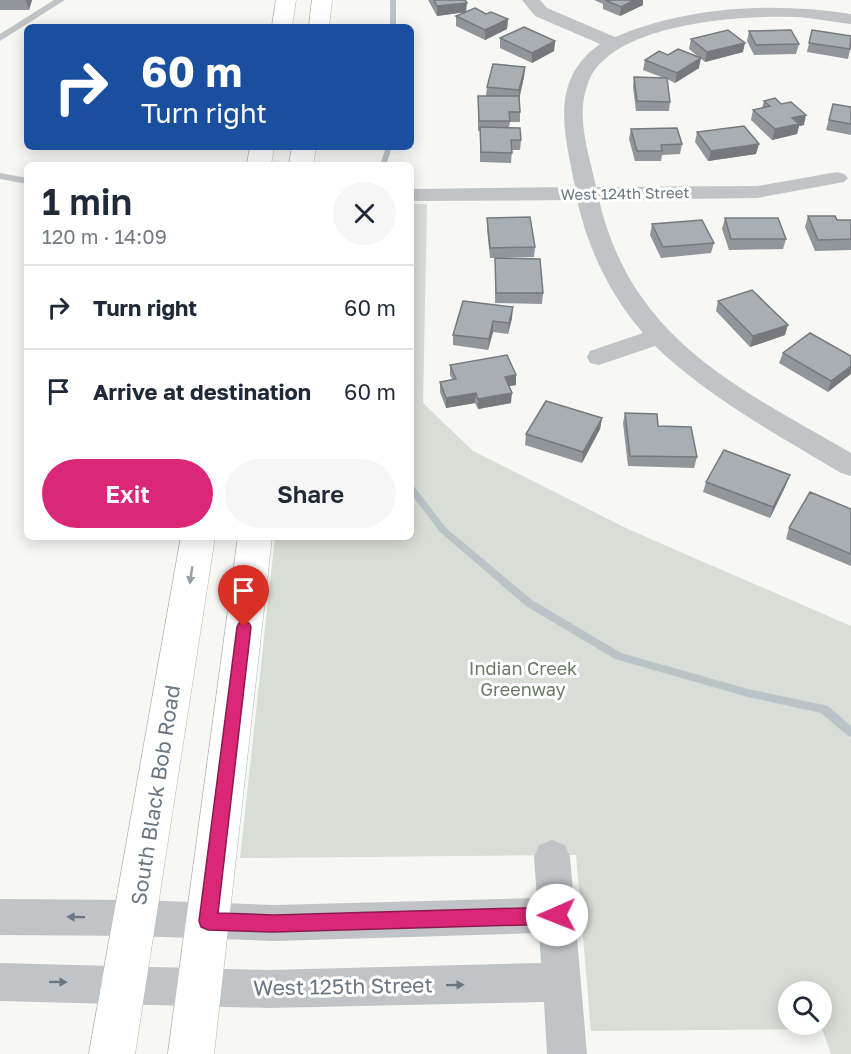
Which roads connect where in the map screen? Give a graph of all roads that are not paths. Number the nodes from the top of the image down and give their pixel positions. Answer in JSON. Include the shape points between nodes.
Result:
{"nodes":[{"id":1,"x":60,"y":0,"type":"edge"},
{"id":2,"x":286,"y":0,"type":"edge"},
{"id":3,"x":322,"y":0,"type":"edge"},
{"id":4,"x":531,"y":0,"type":"edge"},
{"id":5,"x":787,"y":6,"type":"edge"},
{"id":6,"x":851,"y":19,"type":"edge"},
{"id":7,"x":282,"y":24,"type":"edge"},
{"id":8,"x":319,"y":24,"type":"edge"},
{"id":9,"x":0,"y":38,"type":"edge"},
{"id":10,"x":614,"y":43,"type":"junction"},
{"id":11,"x":0,"y":176,"type":"edge"},
{"id":12,"x":837,"y":178,"type":"dead end"},
{"id":13,"x":24,"y":180,"type":"edge"},
{"id":14,"x":586,"y":194,"type":"junction"},
{"id":15,"x":414,"y":195,"type":"edge"},
{"id":16,"x":660,"y":336,"type":"junction"},
{"id":17,"x":599,"y":357,"type":"dead end"},
{"id":18,"x":851,"y":466,"type":"edge"},
{"id":19,"x":198,"y":540,"type":"edge"},
{"id":20,"x":255,"y":540,"type":"edge"},
{"id":21,"x":552,"y":857,"type":"dead end"},
{"id":22,"x":557,"y":915,"type":"junction"},
{"id":23,"x":0,"y":917,"type":"edge"},
{"id":24,"x":135,"y":918,"type":"junction"},
{"id":25,"x":208,"y":921,"type":"junction"},
{"id":26,"x":0,"y":982,"type":"edge"},
{"id":27,"x":562,"y":982,"type":"junction"},
{"id":28,"x":124,"y":984,"type":"junction"},
{"id":29,"x":200,"y":986,"type":"junction"},
{"id":30,"x":112,"y":1054,"type":"edge"},
{"id":31,"x":191,"y":1054,"type":"edge"},
{"id":32,"x":567,"y":1054,"type":"edge"}],
"edges":[{"from":1,"to":9,"type":"lane"},
{"from":2,"to":7,"type":"main road"},
{"from":3,"to":8,"type":"main road"},
{"from":4,"to":10,"type":"street","via":[[541,12]]},
{"from":5,"to":6,"type":"street"},
{"from":5,"to":10,"type":"street","via":[[673,24]]},
{"from":10,"to":14,"type":"street","via":[[592,60],[575,92],[573,123]]},
{"from":11,"to":13,"type":"lane"},
{"from":12,"to":14,"type":"street","name":"West 124th Street","via":[[757,192]]},
{"from":14,"to":15,"type":"street","name":"West 124th Street"},
{"from":14,"to":16,"type":"street","via":[[608,263],[628,299]]},
{"from":16,"to":17,"type":"street"},
{"from":16,"to":18,"type":"street","via":[[706,380]]},
{"from":19,"to":24,"type":"main road","name":"South Black Bob Road","one_way":true},
{"from":20,"to":25,"type":"main road"},
{"from":21,"to":22,"type":"street"},
{"from":22,"to":25,"type":"street","via":[[274,923]]},
{"from":22,"to":27,"type":"street"},
{"from":24,"to":23,"type":"street","one_way":true},
{"from":24,"to":25,"type":"street"},
{"from":24,"to":28,"type":"main road","name":"South Black Bob Road"},
{"from":25,"to":29,"type":"main road"},
{"from":26,"to":28,"type":"street","name":"West 125th Street","one_way":true},
{"from":29,"to":27,"type":"street","name":"West 125th Street","one_way":true},
{"from":27,"to":32,"type":"street"},
{"from":28,"to":29,"type":"street","name":"West 125th Street"},
{"from":28,"to":30,"type":"main road","name":"South Black Bob Road"},
{"from":29,"to":31,"type":"main road"}]}
